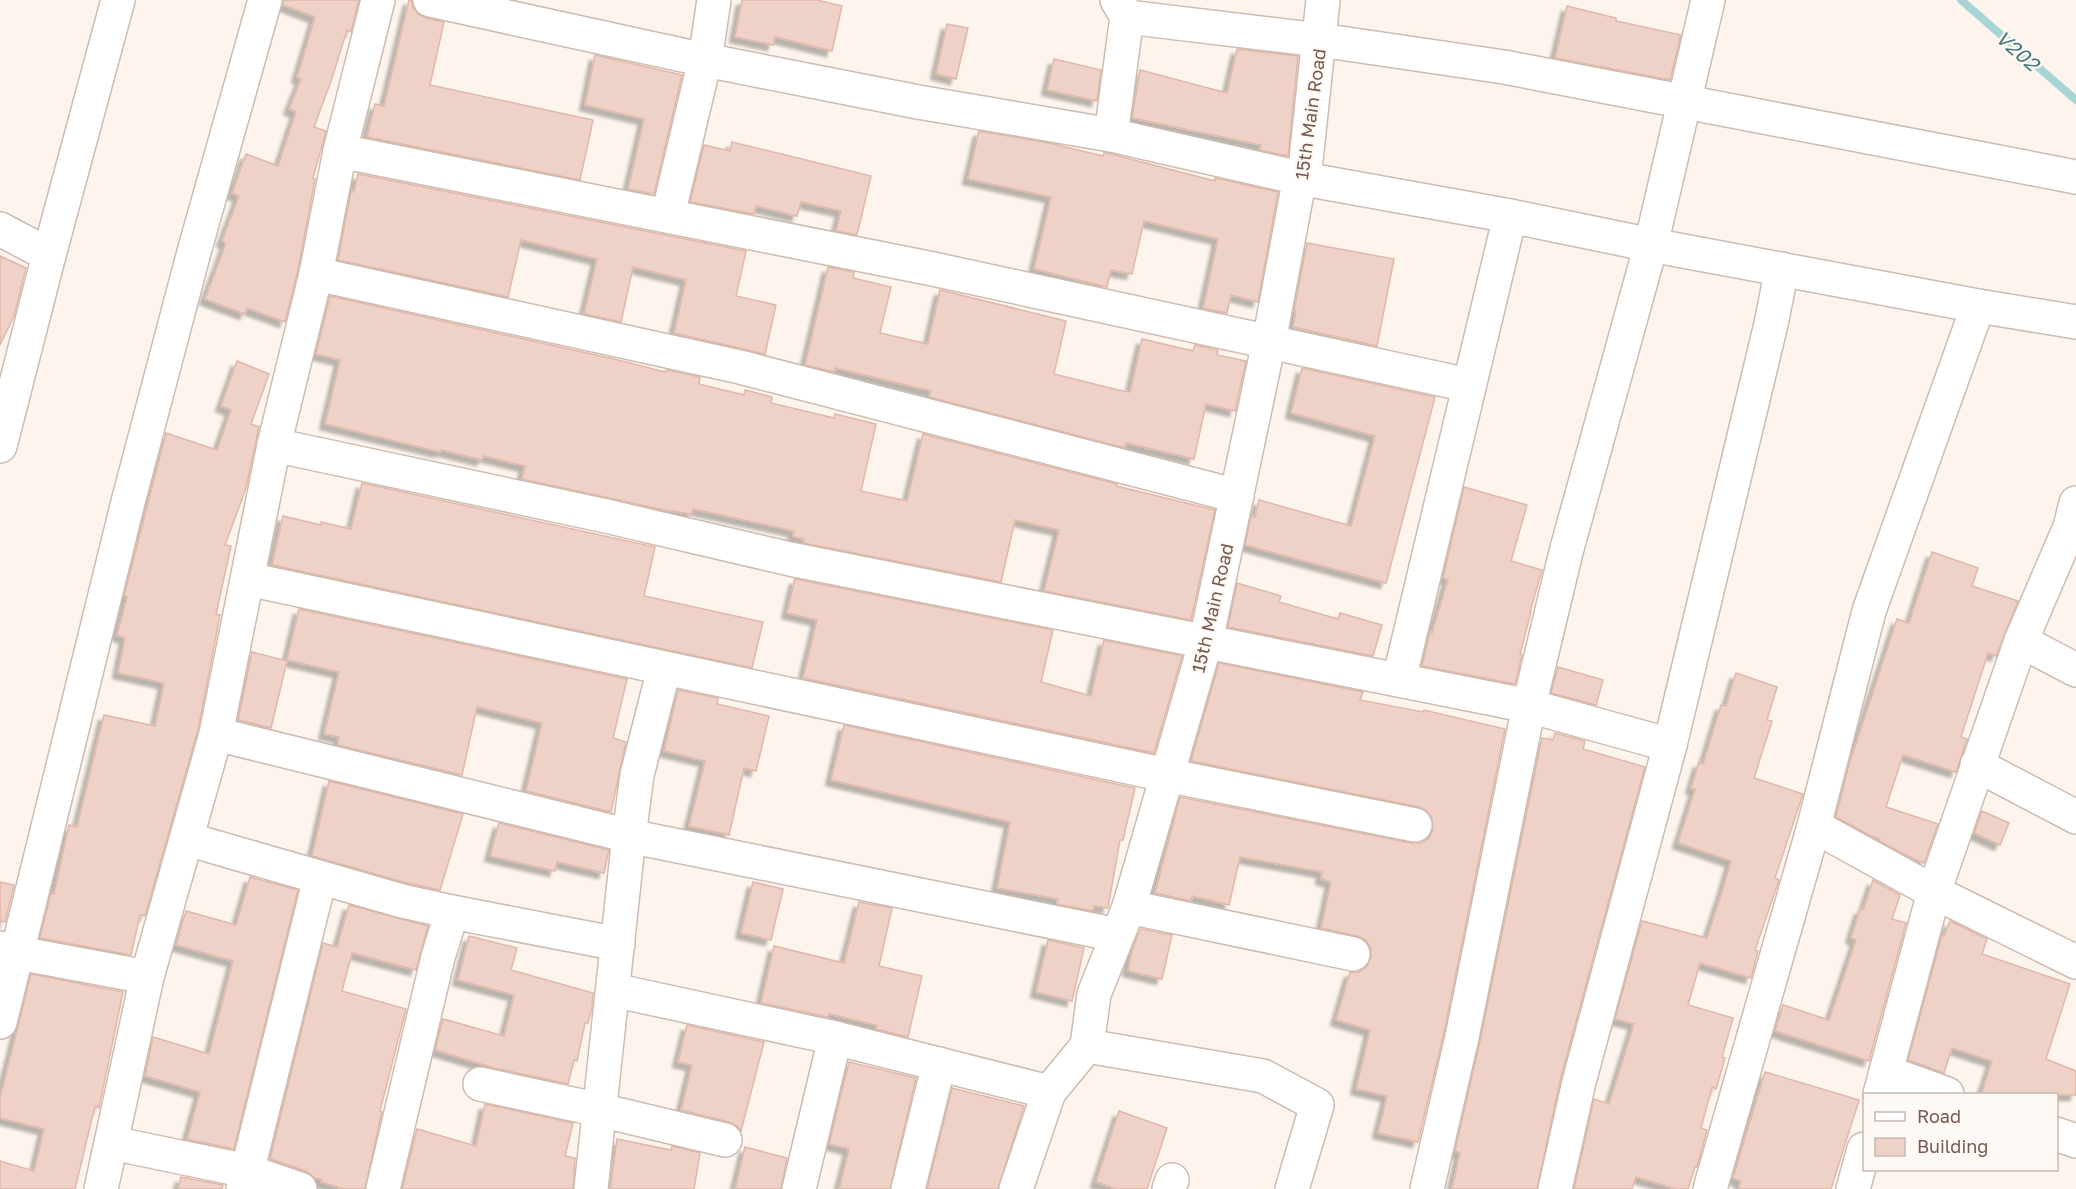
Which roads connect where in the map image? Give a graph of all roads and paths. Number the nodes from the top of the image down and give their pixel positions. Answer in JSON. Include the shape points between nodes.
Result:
{"nodes":[{"id":1,"x":118,"y":0,"type":"edge"},
{"id":2,"x":265,"y":0,"type":"edge"},
{"id":3,"x":378,"y":0,"type":"edge"},
{"id":4,"x":430,"y":0,"type":"edge"},
{"id":5,"x":714,"y":0,"type":"edge"},
{"id":6,"x":1323,"y":0,"type":"edge"},
{"id":7,"x":1708,"y":0,"type":"edge"},
{"id":8,"x":1122,"y":9,"type":"edge"},
{"id":9,"x":534,"y":10,"type":"edge"},
{"id":10,"x":1320,"y":39,"type":"junction"},
{"id":11,"x":705,"y":60,"type":"junction"},
{"id":12,"x":1685,"y":101,"type":"junction"},
{"id":13,"x":1111,"y":135,"type":"junction"},
{"id":14,"x":340,"y":152,"type":"junction"},
{"id":15,"x":2076,"y":177,"type":"edge"},
{"id":16,"x":1304,"y":179,"type":"junction"},
{"id":17,"x":668,"y":216,"type":"junction"},
{"id":18,"x":1510,"y":216,"type":"junction"},
{"id":19,"x":0,"y":230,"type":"edge"},
{"id":20,"x":1652,"y":245,"type":"junction"},
{"id":21,"x":48,"y":255,"type":"junction"},
{"id":22,"x":1782,"y":269,"type":"junction"},
{"id":23,"x":316,"y":274,"type":"junction"},
{"id":24,"x":1978,"y":306,"type":"junction"},
{"id":25,"x":2076,"y":322,"type":"edge"},
{"id":26,"x":1269,"y":342,"type":"junction"},
{"id":27,"x":1468,"y":385,"type":"junction"},
{"id":28,"x":0,"y":446,"type":"edge"},
{"id":29,"x":274,"y":446,"type":"junction"},
{"id":30,"x":1237,"y":496,"type":"junction"},
{"id":31,"x":2074,"y":520,"type":"edge"},
{"id":32,"x":248,"y":579,"type":"junction"},
{"id":33,"x":1206,"y":641,"type":"junction"},
{"id":34,"x":2021,"y":641,"type":"junction"},
{"id":35,"x":664,"y":669,"type":"junction"},
{"id":36,"x":2076,"y":670,"type":"edge"},
{"id":37,"x":1399,"y":680,"type":"junction"},
{"id":38,"x":1529,"y":706,"type":"junction"},
{"id":39,"x":216,"y":734,"type":"junction"},
{"id":40,"x":1670,"y":745,"type":"junction"},
{"id":41,"x":1977,"y":765,"type":"junction"},
{"id":42,"x":1166,"y":775,"type":"junction"},
{"id":43,"x":2076,"y":817,"type":"edge"},
{"id":44,"x":1415,"y":825,"type":"dead end"},
{"id":45,"x":1814,"y":826,"type":"junction"},
{"id":46,"x":629,"y":836,"type":"junction"},
{"id":47,"x":188,"y":839,"type":"junction"},
{"id":48,"x":320,"y":878,"type":"junction"},
{"id":49,"x":1934,"y":892,"type":"junction"},
{"id":50,"x":452,"y":912,"type":"junction"},
{"id":51,"x":1123,"y":921,"type":"junction"},
{"id":52,"x":618,"y":944,"type":"junction"},
{"id":53,"x":9,"y":951,"type":"edge"},
{"id":54,"x":1353,"y":954,"type":"dead end"},
{"id":55,"x":2076,"y":962,"type":"edge"},
{"id":56,"x":147,"y":977,"type":"junction"},
{"id":57,"x":613,"y":990,"type":"junction"},
{"id":58,"x":0,"y":1022,"type":"edge"},
{"id":59,"x":835,"y":1038,"type":"junction"},
{"id":60,"x":1087,"y":1046,"type":"junction"},
{"id":61,"x":939,"y":1064,"type":"junction"},
{"id":62,"x":480,"y":1084,"type":"dead end"},
{"id":63,"x":1883,"y":1084,"type":"edge"},
{"id":64,"x":1048,"y":1092,"type":"junction"},
{"id":65,"x":1935,"y":1093,"type":"edge"},
{"id":66,"x":600,"y":1110,"type":"junction"},
{"id":67,"x":2058,"y":1135,"type":"edge"},
{"id":68,"x":725,"y":1140,"type":"dead end"},
{"id":69,"x":2076,"y":1141,"type":"edge"},
{"id":70,"x":112,"y":1143,"type":"junction"},
{"id":71,"x":1863,"y":1153,"type":"edge"},
{"id":72,"x":245,"y":1180,"type":"edge"},
{"id":73,"x":101,"y":1189,"type":"edge"},
{"id":74,"x":300,"y":1189,"type":"edge"},
{"id":75,"x":383,"y":1189,"type":"edge"},
{"id":76,"x":591,"y":1189,"type":"edge"},
{"id":77,"x":799,"y":1189,"type":"edge"},
{"id":78,"x":908,"y":1189,"type":"edge"},
{"id":79,"x":1016,"y":1189,"type":"edge"},
{"id":80,"x":1292,"y":1189,"type":"edge"},
{"id":81,"x":1427,"y":1189,"type":"edge"},
{"id":82,"x":1555,"y":1189,"type":"edge"},
{"id":83,"x":1710,"y":1189,"type":"edge"},
{"id":84,"x":1853,"y":1189,"type":"edge"}],
"edges":[{"from":1,"to":21,"type":"street"},
{"from":2,"to":53,"type":"street","via":[[194,252]]},
{"from":3,"to":14,"type":"street"},
{"from":4,"to":9,"type":"street"},
{"from":5,"to":11,"type":"street"},
{"from":6,"to":10,"type":"street","name":"15th Main Road"},
{"from":7,"to":12,"type":"street"},
{"from":8,"to":10,"type":"street"},
{"from":8,"to":13,"type":"street"},
{"from":9,"to":11,"type":"street"},
{"from":10,"to":12,"type":"street","via":[[1504,67]]},
{"from":10,"to":16,"type":"street","name":"15th Main Road"},
{"from":11,"to":13,"type":"street"},
{"from":11,"to":17,"type":"street"},
{"from":12,"to":15,"type":"street"},
{"from":12,"to":20,"type":"street"},
{"from":13,"to":16,"type":"street"},
{"from":14,"to":17,"type":"street"},
{"from":14,"to":23,"type":"street"},
{"from":16,"to":18,"type":"street"},
{"from":16,"to":26,"type":"street","name":"15th Main Road","via":[[1297,193]]},
{"from":17,"to":26,"type":"street"},
{"from":18,"to":20,"type":"street"},
{"from":18,"to":27,"type":"street"},
{"from":19,"to":21,"type":"street"},
{"from":20,"to":22,"type":"street"},
{"from":20,"to":38,"type":"street","via":[[1566,552]]},
{"from":21,"to":28,"type":"street"},
{"from":22,"to":24,"type":"street"},
{"from":22,"to":40,"type":"street"},
{"from":23,"to":29,"type":"street"},
{"from":23,"to":30,"type":"street","via":[[740,367]]},
{"from":24,"to":25,"type":"street"},
{"from":24,"to":45,"type":"street","via":[[1869,611]]},
{"from":26,"to":27,"type":"street"},
{"from":26,"to":30,"type":"street","name":"15th Main Road"},
{"from":27,"to":37,"type":"street"},
{"from":29,"to":32,"type":"street"},
{"from":29,"to":33,"type":"street","via":[[790,559]]},
{"from":30,"to":33,"type":"street","name":"15th Main Road"},
{"from":31,"to":34,"type":"street"},
{"from":32,"to":35,"type":"street"},
{"from":32,"to":39,"type":"street"},
{"from":33,"to":37,"type":"street"},
{"from":33,"to":42,"type":"street","name":"15th Main Road"},
{"from":34,"to":36,"type":"street"},
{"from":34,"to":41,"type":"street"},
{"from":35,"to":42,"type":"street"},
{"from":35,"to":46,"type":"street","via":[[637,775]]},
{"from":37,"to":38,"type":"street"},
{"from":38,"to":40,"type":"street"},
{"from":38,"to":81,"type":"street"},
{"from":39,"to":46,"type":"street"},
{"from":39,"to":47,"type":"street"},
{"from":40,"to":82,"type":"street","via":[[1579,1082]]},
{"from":41,"to":43,"type":"street"},
{"from":41,"to":49,"type":"street"},
{"from":42,"to":44,"type":"street"},
{"from":42,"to":51,"type":"street","name":"15th Main Road"},
{"from":45,"to":49,"type":"street"},
{"from":45,"to":83,"type":"street"},
{"from":46,"to":51,"type":"street"},
{"from":46,"to":52,"type":"street"},
{"from":47,"to":48,"type":"street"},
{"from":47,"to":56,"type":"street"},
{"from":48,"to":50,"type":"street"},
{"from":48,"to":72,"type":"street"},
{"from":49,"to":55,"type":"street"},
{"from":49,"to":63,"type":"street"},
{"from":50,"to":52,"type":"street"},
{"from":50,"to":75,"type":"street"},
{"from":51,"to":54,"type":"street"},
{"from":51,"to":60,"type":"street","name":"15th Main Road","via":[[1094,994]]},
{"from":52,"to":57,"type":"street"},
{"from":53,"to":56,"type":"street"},
{"from":53,"to":58,"type":"street"},
{"from":56,"to":70,"type":"street"},
{"from":57,"to":59,"type":"street"},
{"from":57,"to":66,"type":"street"},
{"from":59,"to":61,"type":"street"},
{"from":59,"to":77,"type":"street"},
{"from":60,"to":64,"type":"street"},
{"from":60,"to":80,"type":"street","via":[[1263,1076],[1317,1105]]},
{"from":61,"to":64,"type":"street"},
{"from":61,"to":78,"type":"street"},
{"from":62,"to":66,"type":"street"},
{"from":63,"to":65,"type":"street"},
{"from":64,"to":79,"type":"street"},
{"from":66,"to":68,"type":"street"},
{"from":66,"to":76,"type":"street"},
{"from":67,"to":69,"type":"street"},
{"from":70,"to":72,"type":"street"},
{"from":70,"to":73,"type":"street"},
{"from":71,"to":84,"type":"street"},
{"from":72,"to":74,"type":"street"}]}
